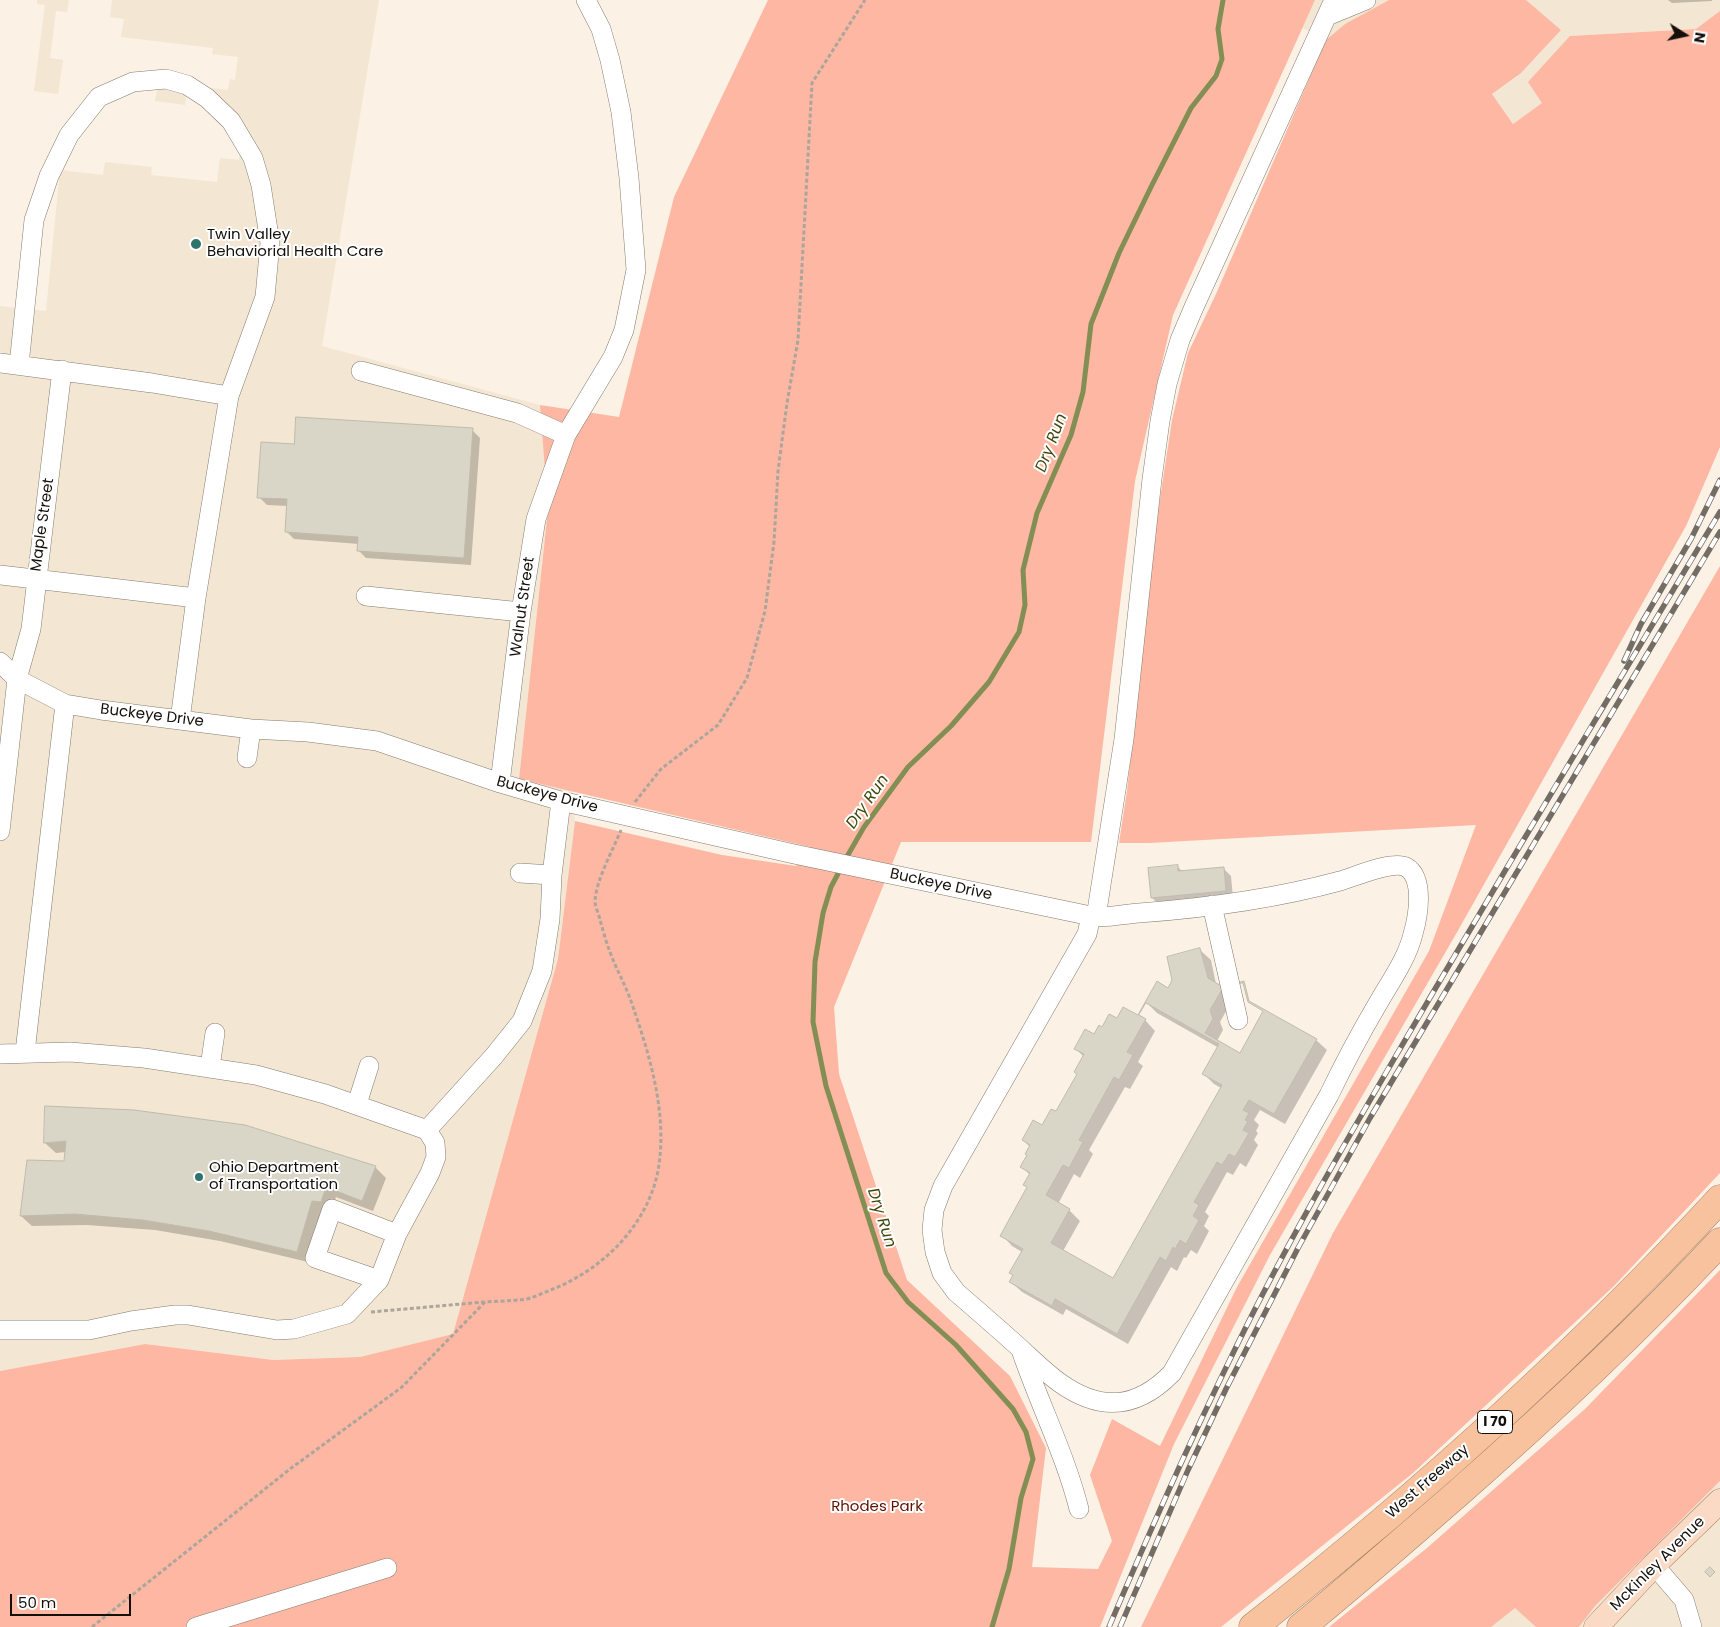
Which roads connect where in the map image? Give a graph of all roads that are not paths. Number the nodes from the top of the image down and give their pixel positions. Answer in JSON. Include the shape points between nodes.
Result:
{"nodes":[{"id":1,"x":586,"y":0,"type":"edge"},
{"id":2,"x":1366,"y":0,"type":"edge"},
{"id":3,"x":1330,"y":8,"type":"edge"},
{"id":4,"x":0,"y":363,"type":"edge"},
{"id":5,"x":19,"y":365,"type":"junction"},
{"id":6,"x":62,"y":370,"type":"junction"},
{"id":7,"x":361,"y":371,"type":"dead end"},
{"id":8,"x":229,"y":396,"type":"junction"},
{"id":9,"x":566,"y":435,"type":"junction"},
{"id":10,"x":0,"y":575,"type":"edge"},
{"id":11,"x":36,"y":579,"type":"junction"},
{"id":12,"x":366,"y":596,"type":"dead end"},
{"id":13,"x":196,"y":598,"type":"junction"},
{"id":14,"x":521,"y":612,"type":"junction"},
{"id":15,"x":0,"y":662,"type":"edge"},
{"id":16,"x":17,"y":679,"type":"junction"},
{"id":17,"x":65,"y":704,"type":"junction"},
{"id":18,"x":180,"y":720,"type":"junction"},
{"id":19,"x":251,"y":729,"type":"junction"},
{"id":20,"x":247,"y":758,"type":"dead end"},
{"id":21,"x":500,"y":783,"type":"junction"},
{"id":22,"x":561,"y":800,"type":"junction"},
{"id":23,"x":2,"y":806,"type":"edge"},
{"id":24,"x":0,"y":831,"type":"edge"},
{"id":25,"x":520,"y":874,"type":"dead end"},
{"id":26,"x":552,"y":874,"type":"junction"},
{"id":27,"x":1212,"y":905,"type":"junction"},
{"id":28,"x":1096,"y":917,"type":"junction"},
{"id":29,"x":1238,"y":1020,"type":"dead end"},
{"id":30,"x":215,"y":1033,"type":"dead end"},
{"id":31,"x":25,"y":1052,"type":"junction"},
{"id":32,"x":0,"y":1054,"type":"edge"},
{"id":33,"x":369,"y":1066,"type":"dead end"},
{"id":34,"x":210,"y":1067,"type":"junction"},
{"id":35,"x":357,"y":1104,"type":"junction"},
{"id":36,"x":426,"y":1130,"type":"junction"},
{"id":37,"x":1720,"y":1199,"type":"edge"},
{"id":38,"x":397,"y":1234,"type":"junction"},
{"id":39,"x":1720,"y":1242,"type":"edge"},
{"id":40,"x":379,"y":1280,"type":"junction"},
{"id":41,"x":0,"y":1330,"type":"edge"},
{"id":42,"x":1020,"y":1348,"type":"junction"},
{"id":43,"x":1720,"y":1501,"type":"edge"},
{"id":44,"x":1079,"y":1509,"type":"dead end"},
{"id":45,"x":1654,"y":1565,"type":"junction"},
{"id":46,"x":386,"y":1568,"type":"dead end"},
{"id":47,"x":196,"y":1627,"type":"edge"},
{"id":48,"x":1253,"y":1627,"type":"edge"},
{"id":49,"x":1301,"y":1627,"type":"edge"},
{"id":50,"x":1596,"y":1627,"type":"edge"},
{"id":51,"x":1692,"y":1627,"type":"edge"}],
"edges":[{"from":1,"to":9,"type":"lane","name":"Walnut Street","via":[[601,29],[621,112],[636,270],[624,330],[613,357]]},
{"from":2,"to":3,"type":"lane"},
{"from":3,"to":28,"type":"lane","via":[[1194,307],[1167,384],[1152,479],[1124,739]]},
{"from":4,"to":5,"type":"lane"},
{"from":5,"to":6,"type":"lane"},
{"from":5,"to":8,"type":"lane","via":[[34,220],[49,176],[69,135],[99,97],[133,82],[166,79],[187,85],[208,98],[231,121],[253,158],[261,184],[270,243],[264,297]]},
{"from":6,"to":8,"type":"lane"},
{"from":6,"to":11,"type":"lane","name":"Maple Street"},
{"from":7,"to":9,"type":"lane","via":[[518,413]]},
{"from":8,"to":13,"type":"lane"},
{"from":9,"to":14,"type":"lane","name":"Walnut Street","via":[[536,519]]},
{"from":10,"to":11,"type":"lane"},
{"from":11,"to":13,"type":"lane"},
{"from":11,"to":16,"type":"lane","name":"Maple Street","via":[[31,629]]},
{"from":12,"to":14,"type":"lane"},
{"from":13,"to":18,"type":"lane"},
{"from":14,"to":21,"type":"lane","name":"Walnut Street"},
{"from":15,"to":16,"type":"lane","name":"Buckeye Drive"},
{"from":16,"to":17,"type":"lane","name":"Buckeye Drive"},
{"from":16,"to":23,"type":"lane","name":"Maple Street"},
{"from":17,"to":18,"type":"lane","name":"Buckeye Drive"},
{"from":17,"to":31,"type":"lane"},
{"from":18,"to":19,"type":"lane","name":"Buckeye Drive"},
{"from":19,"to":20,"type":"lane"},
{"from":19,"to":21,"type":"lane","name":"Buckeye Drive","via":[[377,741]]},
{"from":21,"to":22,"type":"lane","name":"Buckeye Drive"},
{"from":22,"to":26,"type":"lane"},
{"from":22,"to":28,"type":"lane","name":"Buckeye Drive","via":[[794,854]]},
{"from":23,"to":24,"type":"lane","name":"Maple Street"},
{"from":25,"to":26,"type":"lane"},
{"from":26,"to":36,"type":"lane","via":[[550,919],[542,971],[522,1021]]},
{"from":27,"to":28,"type":"lane"},
{"from":27,"to":29,"type":"lane"},
{"from":27,"to":42,"type":"lane","via":[[1295,894],[1397,865],[1406,867],[1414,875],[1418,886],[1418,912],[1404,959],[1172,1373],[1142,1397],[1123,1402],[1101,1402],[1080,1396],[1059,1382]]},
{"from":28,"to":42,"type":"lane","via":[[942,1186],[934,1210],[932,1230],[942,1273],[956,1292]]},
{"from":30,"to":34,"type":"lane"},
{"from":31,"to":32,"type":"lane"},
{"from":31,"to":34,"type":"lane","via":[[70,1052]]},
{"from":33,"to":35,"type":"lane"},
{"from":34,"to":35,"type":"lane","via":[[256,1075]]},
{"from":35,"to":36,"type":"lane"},
{"from":36,"to":38,"type":"lane","via":[[435,1143],[436,1157]]},
{"from":37,"to":48,"type":"highway","name":"West Freeway","number":"I 70","via":[[1648,1275],[1480,1437]]},
{"from":38,"to":40,"type":"lane"},
{"from":38,"to":40,"type":"lane","via":[[332,1209],[315,1258]]},
{"from":39,"to":49,"type":"highway","name":"West Freeway","number":"I 70","via":[[1632,1332],[1520,1438]]},
{"from":40,"to":41,"type":"lane","via":[[347,1314],[294,1329],[277,1330],[175,1315],[131,1320],[89,1330]]},
{"from":42,"to":44,"type":"lane"},
{"from":43,"to":45,"type":"main road","name":"McKinley Avenue"},
{"from":45,"to":50,"type":"main road","name":"McKinley Avenue"},
{"from":45,"to":51,"type":"lane","via":[[1684,1600]]},
{"from":46,"to":47,"type":"lane"}]}
